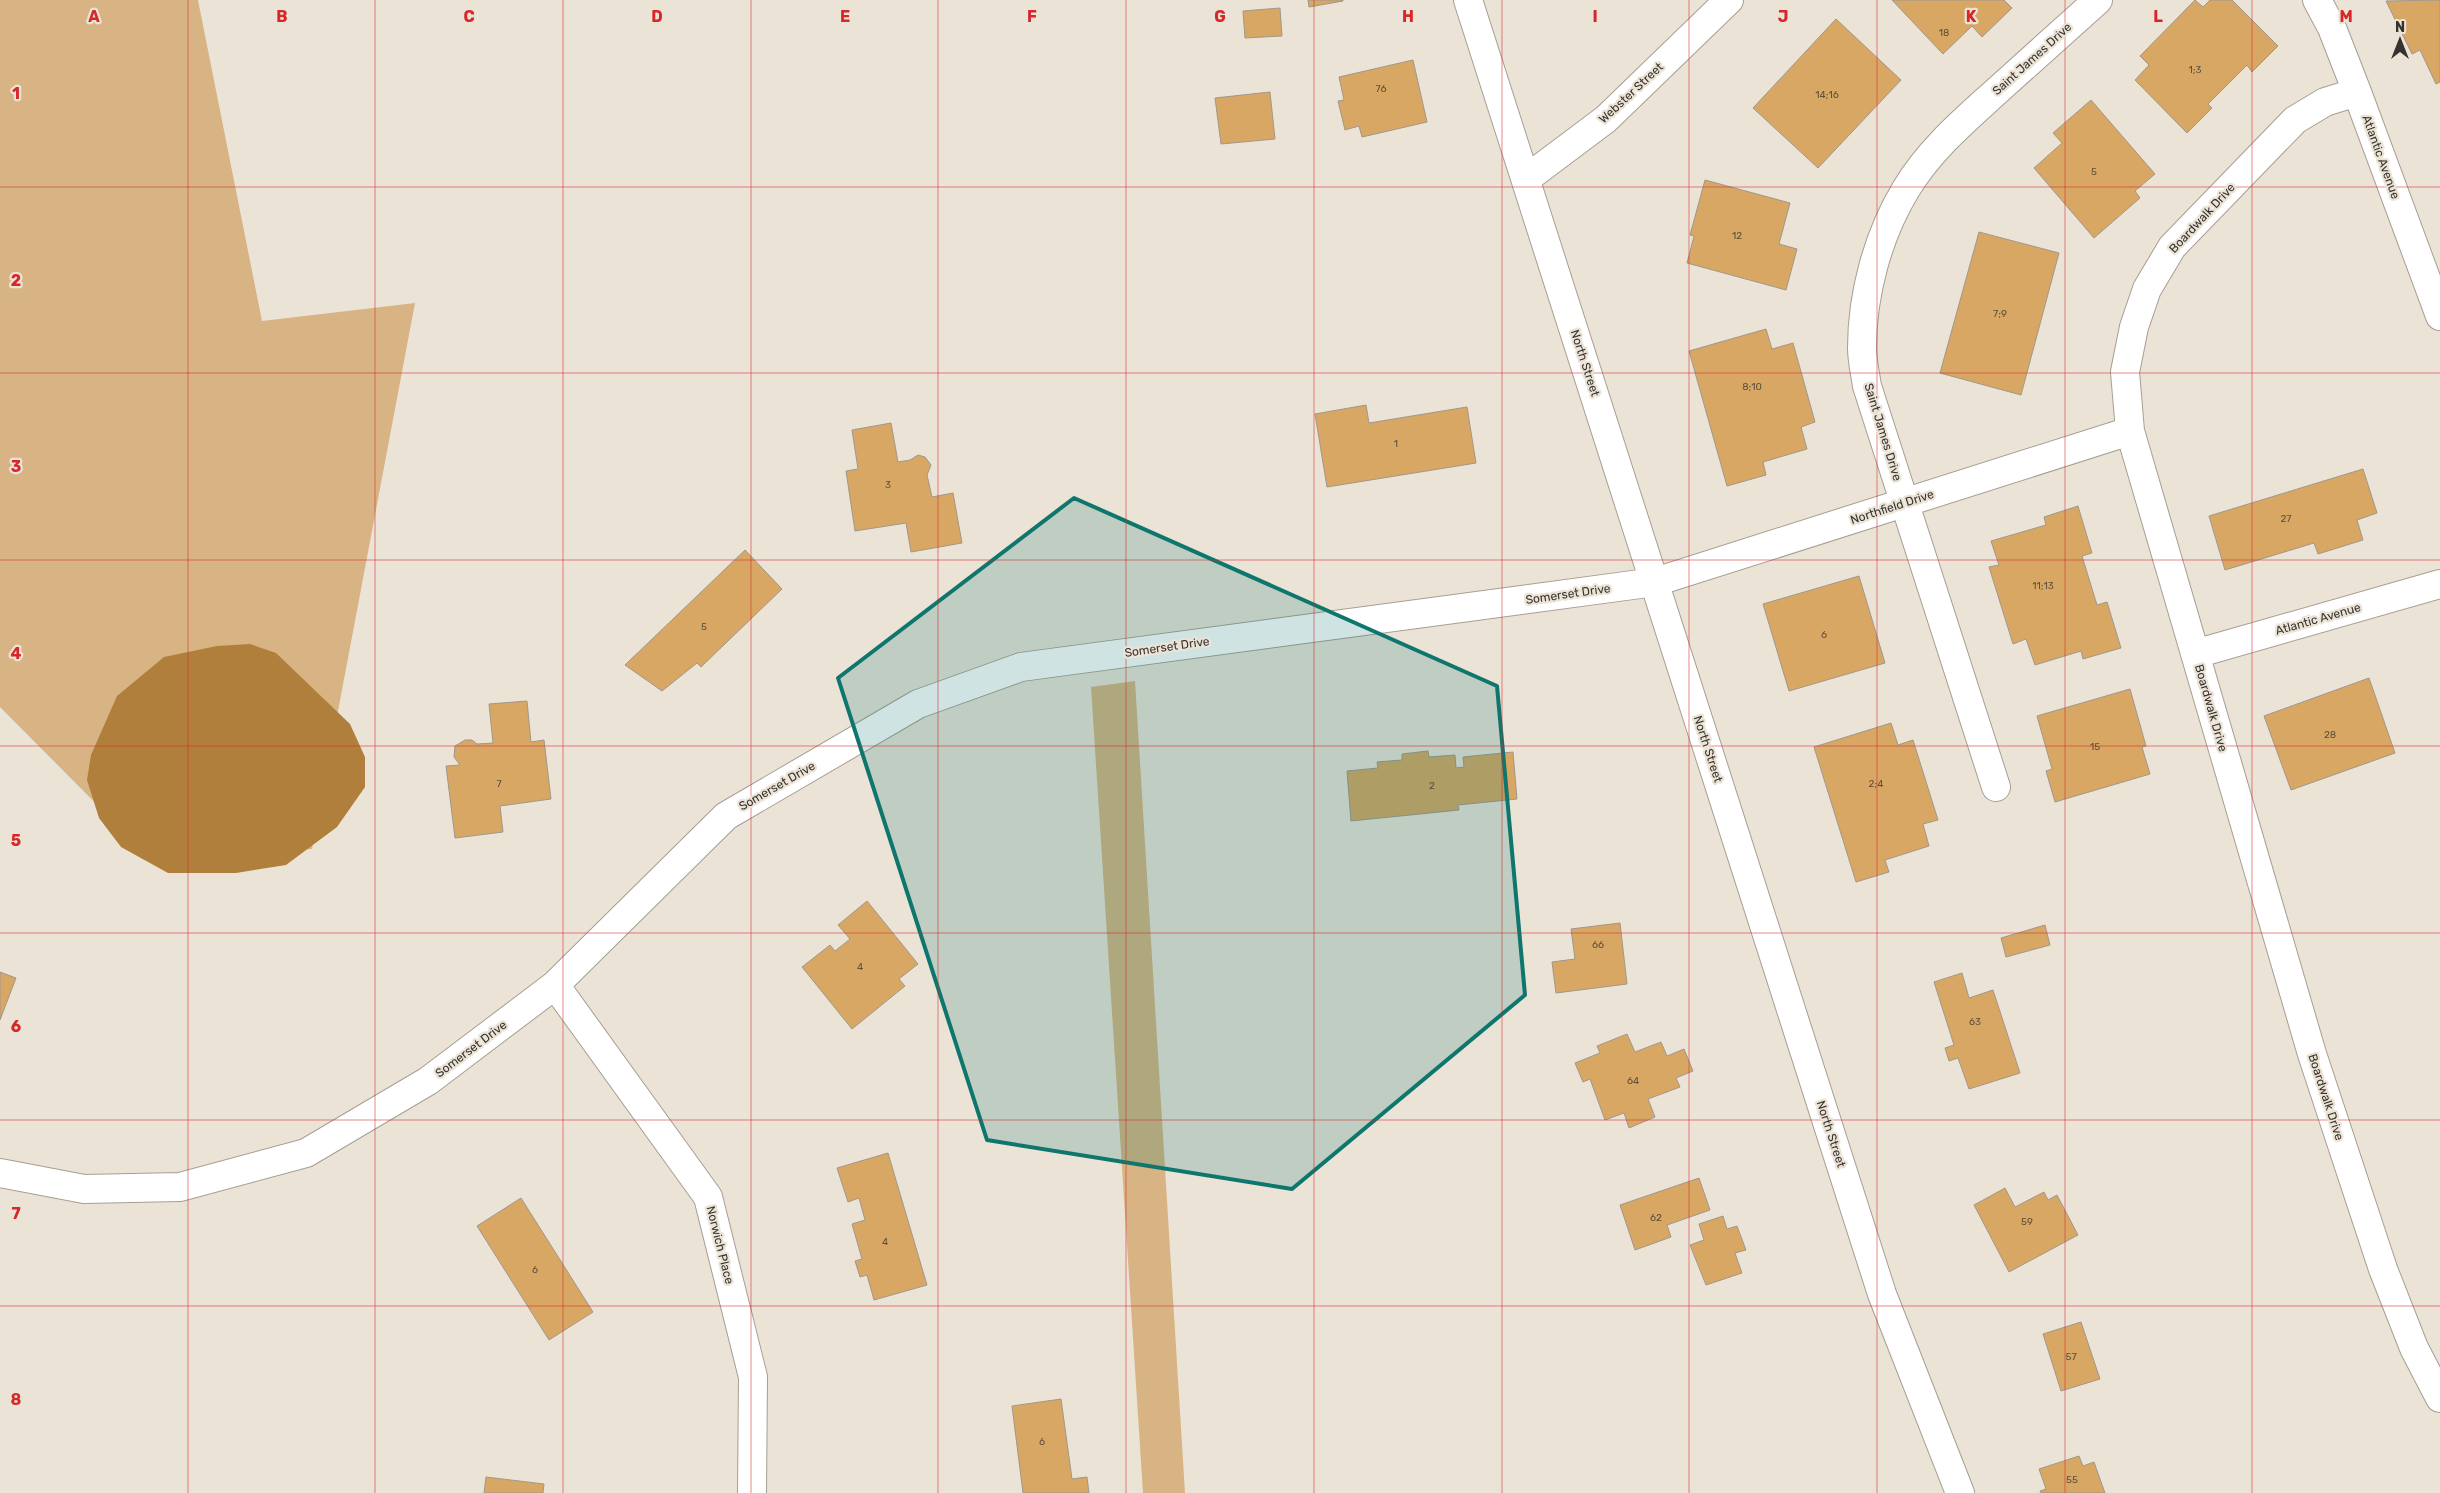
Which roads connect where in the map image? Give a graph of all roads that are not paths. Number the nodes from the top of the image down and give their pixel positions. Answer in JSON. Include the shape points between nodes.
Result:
{"nodes":[{"id":1,"x":1468,"y":0,"type":"edge"},
{"id":2,"x":1730,"y":0,"type":"edge"},
{"id":3,"x":2098,"y":0,"type":"edge"},
{"id":4,"x":2317,"y":0,"type":"edge"},
{"id":5,"x":2357,"y":92,"type":"junction"},
{"id":6,"x":1526,"y":179,"type":"junction"},
{"id":7,"x":2440,"y":316,"type":"edge"},
{"id":8,"x":2130,"y":431,"type":"junction"},
{"id":9,"x":1905,"y":502,"type":"junction"},
{"id":10,"x":1655,"y":582,"type":"junction"},
{"id":11,"x":2440,"y":584,"type":"edge"},
{"id":12,"x":2195,"y":654,"type":"junction"},
{"id":13,"x":1996,"y":787,"type":"dead end"},
{"id":14,"x":555,"y":985,"type":"junction"},
{"id":15,"x":0,"y":1173,"type":"edge"},
{"id":16,"x":2440,"y":1398,"type":"edge"},
{"id":17,"x":752,"y":1493,"type":"edge"},
{"id":18,"x":1960,"y":1493,"type":"edge"}],
"edges":[{"from":1,"to":6,"type":"street","name":"North Street"},
{"from":2,"to":6,"type":"street","name":"Webster Street","via":[[1606,118]]},
{"from":3,"to":9,"type":"street","name":"Saint James Drive","via":[[1948,135],[1906,189],[1886,232],[1870,278],[1862,349],[1867,386]]},
{"from":4,"to":5,"type":"street","name":"Atlantic Avenue","via":[[2332,28]]},
{"from":5,"to":7,"type":"street","name":"Atlantic Avenue"},
{"from":5,"to":8,"type":"street","name":"Boardwalk Drive","via":[[2325,102],[2295,120],[2172,247],[2146,289],[2134,327],[2125,372]]},
{"from":6,"to":10,"type":"street","name":"North Street"},
{"from":8,"to":9,"type":"street","name":"Northfield Drive"},
{"from":8,"to":12,"type":"street","name":"Boardwalk Drive"},
{"from":9,"to":10,"type":"street","name":"Northfield Drive"},
{"from":9,"to":13,"type":"street","name":"Saint James Drive"},
{"from":10,"to":14,"type":"street","name":"Somerset Drive","via":[[1021,667],[918,704],[726,816]]},
{"from":10,"to":18,"type":"street","name":"North Street","via":[[1882,1294]]},
{"from":11,"to":12,"type":"street","name":"Atlantic Avenue"},
{"from":12,"to":16,"type":"street","name":"Boardwalk Drive","via":[[2346,1159],[2390,1287],[2414,1348]]},
{"from":14,"to":15,"type":"street","name":"Somerset Drive","via":[[428,1081],[306,1153],[180,1187],[84,1189]]},
{"from":14,"to":17,"type":"street","name":"Norwich Place","via":[[708,1197],[753,1377]]}]}
